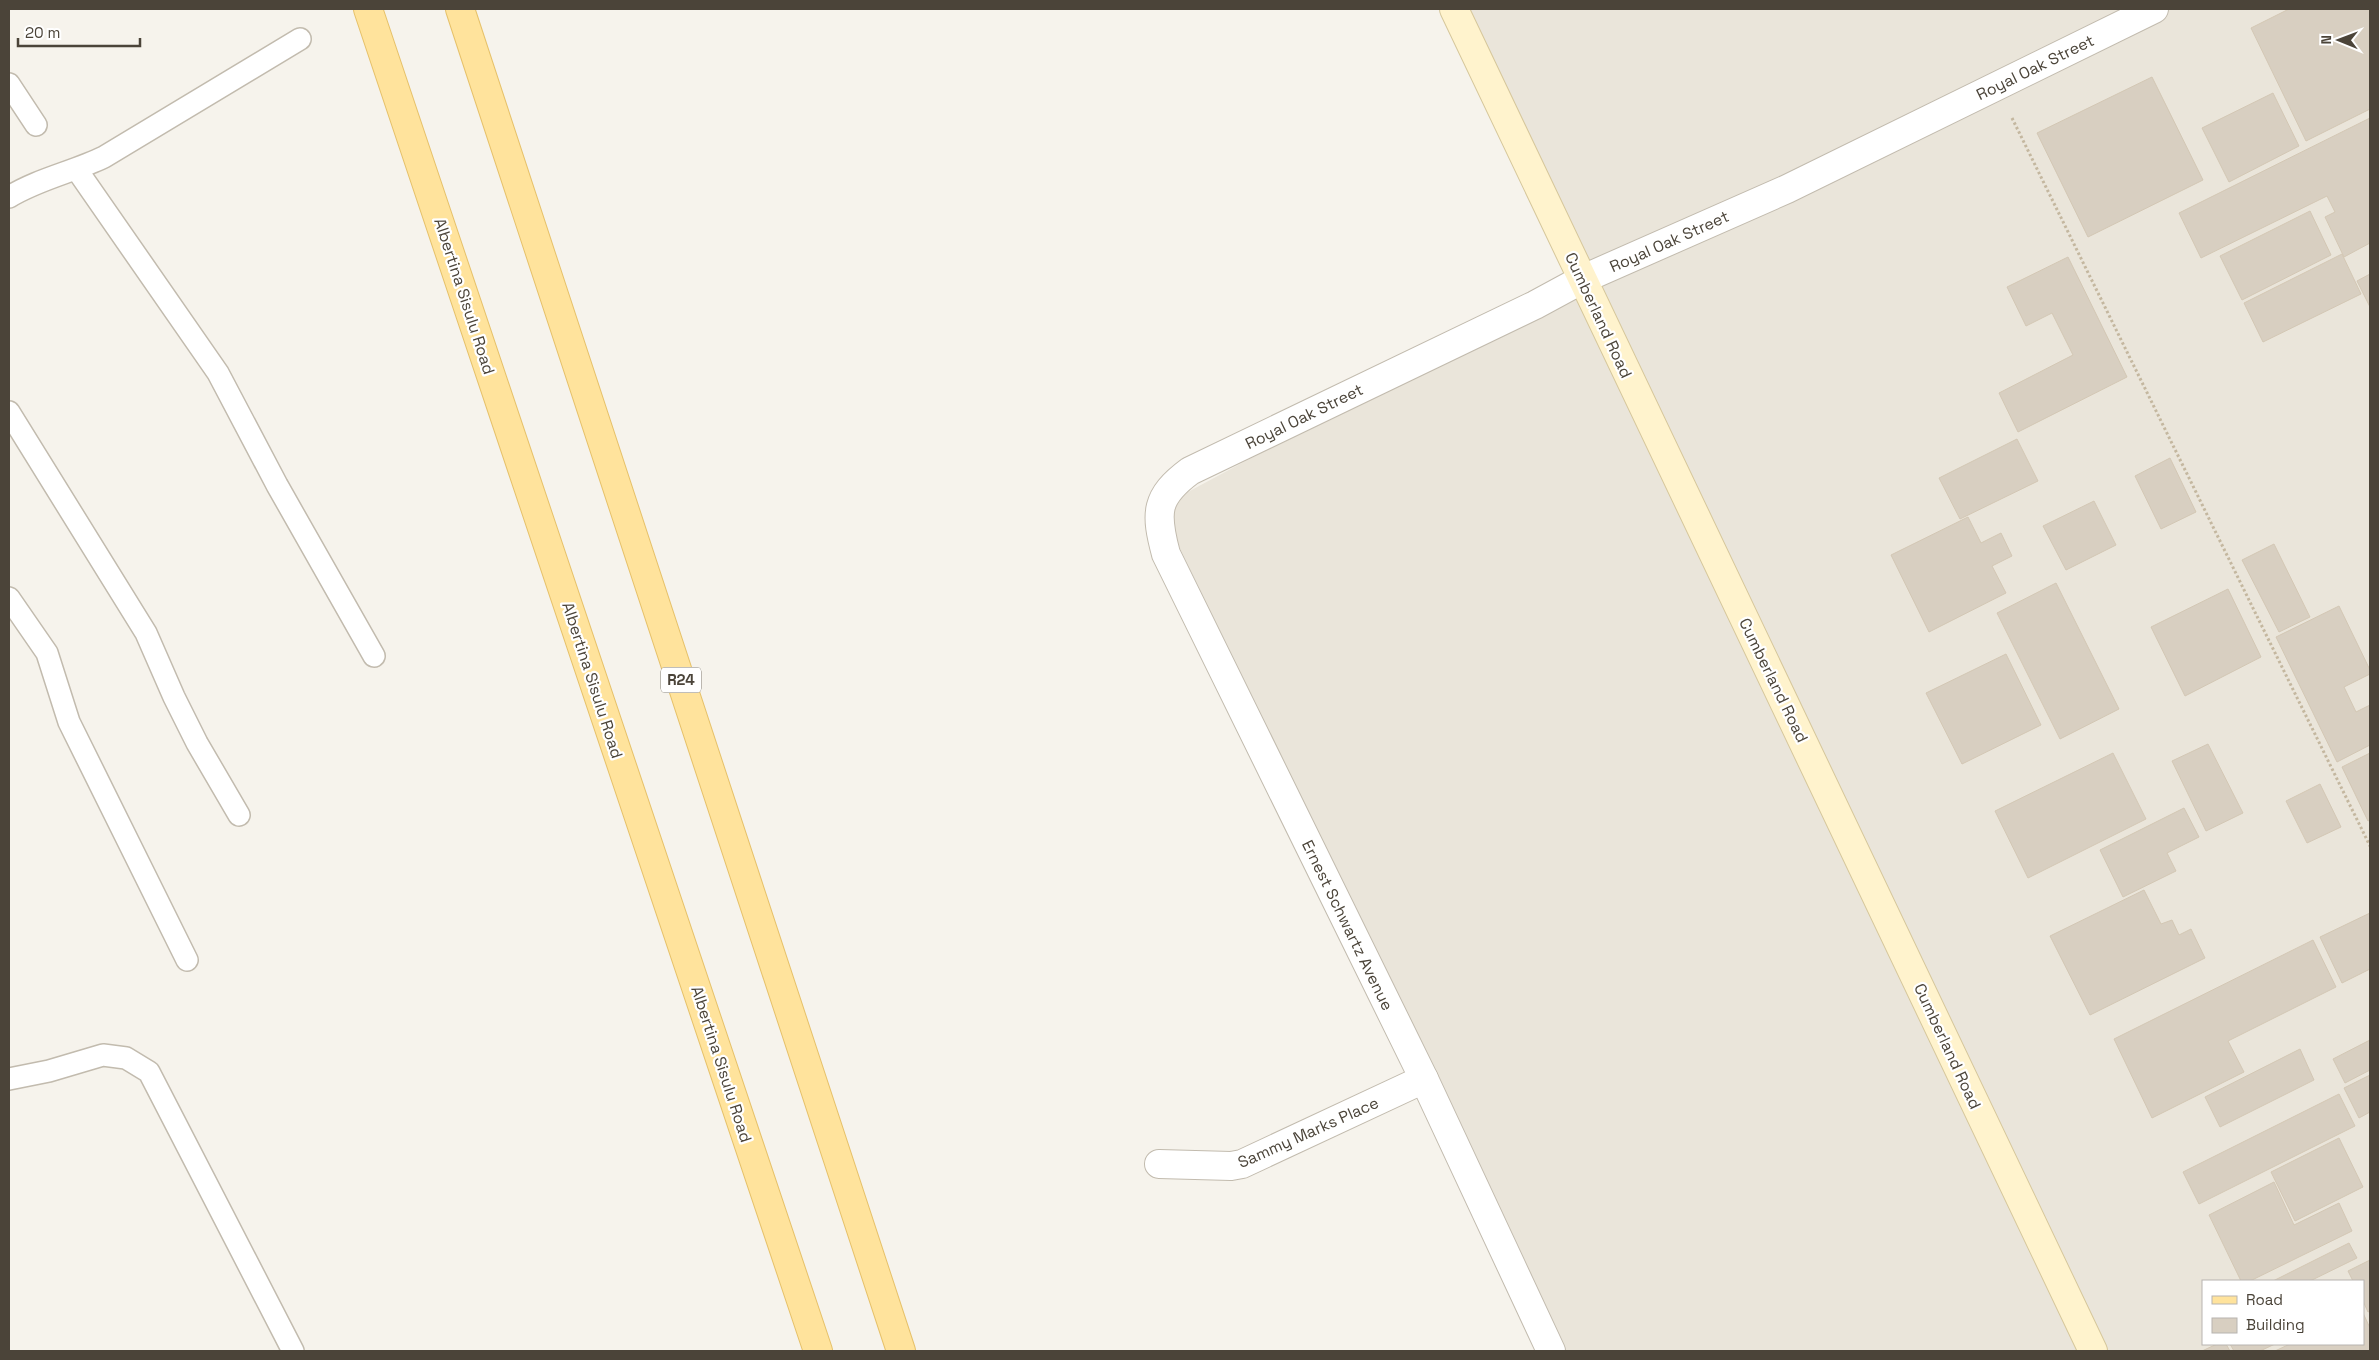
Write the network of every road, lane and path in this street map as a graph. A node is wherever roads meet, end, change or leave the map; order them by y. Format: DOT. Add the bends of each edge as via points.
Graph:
graph roads {
  1 [pos="363,9"];
  2 [pos="368,9"];
  3 [pos="460,9"];
  4 [pos="1454,9"];
  5 [pos="2154,9"];
  6 [pos="378,38"];
  7 [pos="300,39"];
  8 [pos="9,84"];
  9 [pos="1996,86"];
  10 [pos="36,125"];
  11 [pos="77,170"];
  12 [pos="9,197"];
  13 [pos="1582,280"];
  14 [pos="9,412"];
  15 [pos="1164,496"];
  16 [pos="9,598"];
  17 [pos="374,656"];
  18 [pos="239,815"];
  19 [pos="2370,846"];
  20 [pos="188,960"];
  21 [pos="9,1079"];
  22 [pos="1424,1080"];
  23 [pos="1159,1164"];
  24 [pos="293,1351"];
  25 [pos="818,1351"];
  26 [pos="901,1351"];
  27 [pos="1551,1351"];
  28 [pos="2093,1351"];
  1 -- 6 [label="main road"];
  2 -- 6 [label="main road, Albertina Sisulu Road"];
  3 -- 26 [label="main road, R24"];
  4 -- 13 [label="street, Cumberland Road"];
  5 -- 9 [label="street, Royal Oak Street"];
  6 -- 25 [label="main road, Albertina Sisulu Road"];
  7 -- 11 [label="lane"];
  8 -- 10 [label="lane"];
  9 -- 13 [label="street, Royal Oak Street" via="1787,189"];
  9 -- 19 [label="path"];
  11 -- 12 [label="lane" via="27,186"];
  11 -- 17 [label="lane" via="218,373"];
  13 -- 15 [label="street, Royal Oak Street" via="1190,471"];
  13 -- 28 [label="street, Cumberland Road"];
  14 -- 18 [label="lane" via="146,633 193,736"];
  15 -- 22 [label="street, Ernest Schwartz Avenue" via="1159,521 1166,554"];
  16 -- 20 [label="lane" via="47,652 69,722"];
  21 -- 24 [label="lane" via="103,1055 126,1058 149,1072"];
  22 -- 23 [label="street, Sammy Marks Place" via="1242,1164"];
  22 -- 27 [label="street, Ernest Schwartz Avenue"];
}
